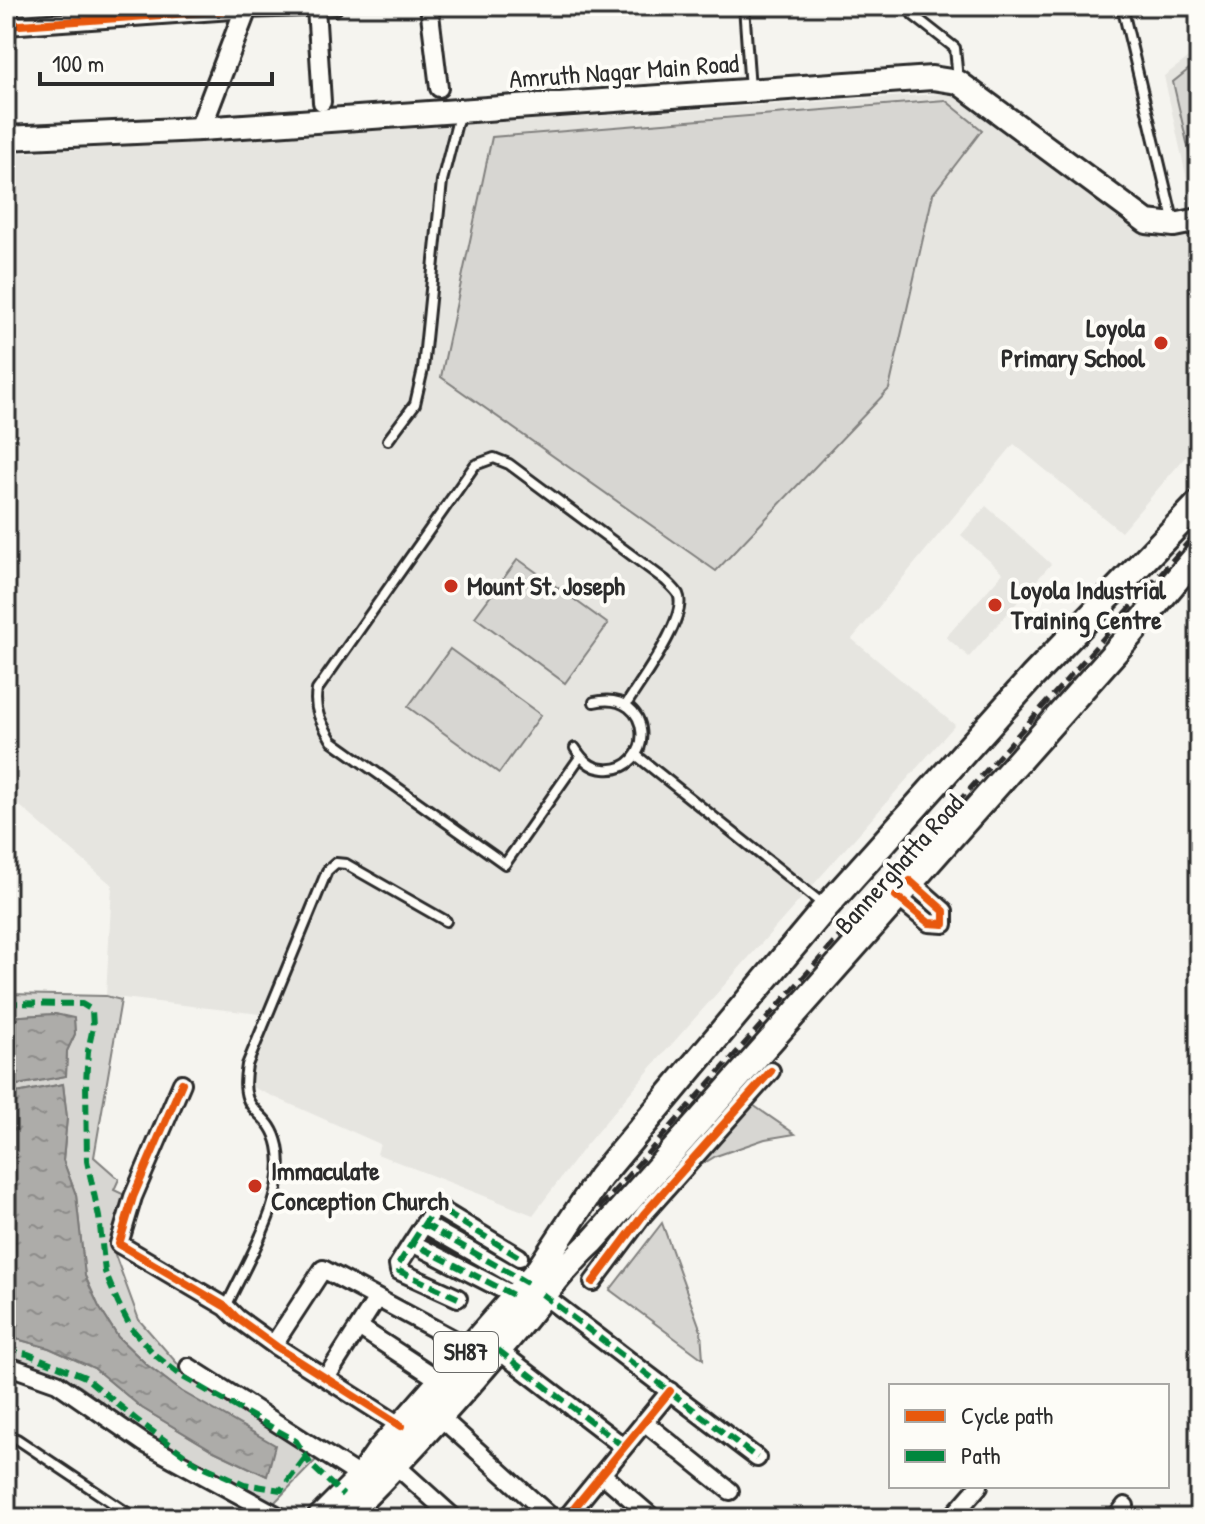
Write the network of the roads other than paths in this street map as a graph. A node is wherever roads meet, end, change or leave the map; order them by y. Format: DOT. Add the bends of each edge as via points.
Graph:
graph roads {
  1 [pos="334,6"];
  2 [pos="429,6"];
  3 [pos="744,6"];
  4 [pos="910,6"];
  5 [pos="1122,6"];
  6 [pos="246,7"];
  7 [pos="316,7"];
  8 [pos="85,13"];
  9 [pos="6,26"];
  10 [pos="958,82"];
  11 [pos="439,88"];
  12 [pos="750,90"];
  13 [pos="322,102"];
  14 [pos="461,110"];
  15 [pos="200,129"];
  16 [pos="6,138"];
  17 [pos="1199,220"];
  18 [pos="1174,225"];
  19 [pos="388,440"];
  20 [pos="1197,509"];
  21 [pos="1199,553"];
  22 [pos="594,702"];
  23 [pos="626,705"];
  24 [pos="575,748"];
  25 [pos="636,755"];
  26 [pos="580,757"];
  27 [pos="826,907"];
  28 [pos="446,921"];
  29 [pos="771,1071"];
  30 [pos="182,1083"];
  31 [pos="628,1143"];
  32 [pos="658,1167"];
  33 [pos="424,1224"];
  34 [pos="412,1243"];
  35 [pos="519,1257"];
  36 [pos="593,1282"];
  37 [pos="528,1291"];
  38 [pos="377,1298"];
  39 [pos="458,1298"];
  40 [pos="226,1307"];
  41 [pos="359,1327"];
  42 [pos="274,1344"];
  43 [pos="470,1348"];
  44 [pos="498,1350"];
  45 [pos="6,1365"];
  46 [pos="189,1367"];
  47 [pos="326,1378"];
  48 [pos="441,1381"];
  49 [pos="670,1391"];
  50 [pos="440,1417"];
  51 [pos="644,1422"];
  52 [pos="401,1426"];
  53 [pos="6,1436"];
  54 [pos="624,1447"];
  55 [pos="389,1458"];
  56 [pos="757,1458"];
  57 [pos="602,1474"];
  58 [pos="361,1477"];
  59 [pos="977,1488"];
  60 [pos="730,1491"];
  61 [pos="135,1518"];
  62 [pos="282,1518"];
  63 [pos="320,1518"];
  64 [pos="343,1518"];
  65 [pos="454,1518"];
  66 [pos="552,1518"];
  67 [pos="566,1518"];
  68 [pos="653,1518"];
  69 [pos="951,1518"];
  1 -- 7 [label="street"];
  2 -- 11 [label="street"];
  3 -- 12 [label="lane"];
  4 -- 10 [label="lane" via="913,15 955,48"];
  5 -- 18 [label="lane"];
  6 -- 7 [label="street"];
  6 -- 8 [label="street"];
  6 -- 15 [label="street"];
  7 -- 13 [label="street"];
  8 -- 9 [label="street"];
  10 -- 12 [label="main road, Amruth Nagar Main Road" via="932,78"];
  10 -- 18 [label="main road" via="1147,222"];
  12 -- 14 [label="main road, Amruth Nagar Main Road"];
  14 -- 15 [label="main road, Amruth Nagar Main Road"];
  14 -- 19 [label="lane" via="442,181 423,369 415,404"];
  15 -- 16 [label="main road, Amruth Nagar Main Road"];
  17 -- 18 [label="main road"];
  20 -- 27 [label="main road, Bannerghatta Road / SH87" via="1032,677"];
  21 -- 32 [label="main road, Bannerghatta Road"];
  22 -- 23 [label="lane" via="616,700"];
  23 -- 25 [label="lane" via="643,734"];
  23 -- 26 [label="lane" via="674,628 678,595 509,464 494,458 475,465 317,690 321,722 332,741 505,864"];
  24 -- 26 [label="lane"];
  25 -- 26 [label="lane" via="608,770"];
  25 -- 27 [label="lane"];
  27 -- 31 [label="main road, Bannerghatta Road / SH87"];
  28 -- 40 [label="lane" via="346,864 336,863 327,871 247,1065 247,1102 267,1122 280,1163 272,1208"];
  29 -- 36 [label="street" via="644,1214"];
  30 -- 40 [label="street" via="133,1197 119,1244"];
  31 -- 32 [label="main road"];
  31 -- 37 [label="main road, Bannerghatta Road / SH87" via="600,1177"];
  32 -- 37 [label="main road, Bannerghatta Road" via="629,1201"];
  33 -- 34 [label="street"];
  33 -- 35 [label="street" via="435,1208 442,1209"];
  33 -- 37 [label="street"];
  34 -- 37 [label="street"];
  34 -- 39 [label="street" via="399,1271"];
  37 -- 43 [label="main road, Bannerghatta Road / SH87"];
  37 -- 44 [label="main road"];
  37 -- 49 [label="street"];
  38 -- 41 [label="street"];
  38 -- 42 [label="street" via="323,1269"];
  38 -- 43 [label="street"];
  40 -- 42 [label="street"];
  41 -- 47 [label="street"];
  41 -- 48 [label="street"];
  42 -- 47 [label="street"];
  43 -- 48 [label="main road, Bannerghatta Road / SH87"];
  44 -- 50 [label="main road"];
  44 -- 54 [label="street"];
  45 -- 62 [label="street" via="57,1383 144,1443"];
  46 -- 58 [label="street"];
  47 -- 52 [label="street"];
  48 -- 52 [label="main road, Bannerghatta Road / SH87"];
  49 -- 51 [label="street"];
  49 -- 56 [label="street"];
  50 -- 55 [label="main road"];
  50 -- 66 [label="street"];
  51 -- 54 [label="street"];
  51 -- 60 [label="street"];
  52 -- 55 [label="main road, Bannerghatta Road / SH87"];
  53 -- 61 [label="lane"];
  54 -- 57 [label="street"];
  55 -- 58 [label="main road, Bannerghatta Road / SH87"];
  55 -- 64 [label="main road"];
  55 -- 65 [label="street"];
  57 -- 67 [label="street"];
  57 -- 68 [label="street"];
  58 -- 63 [label="main road, Bannerghatta Road / SH87"];
  59 -- 69 [label="street"];
}
